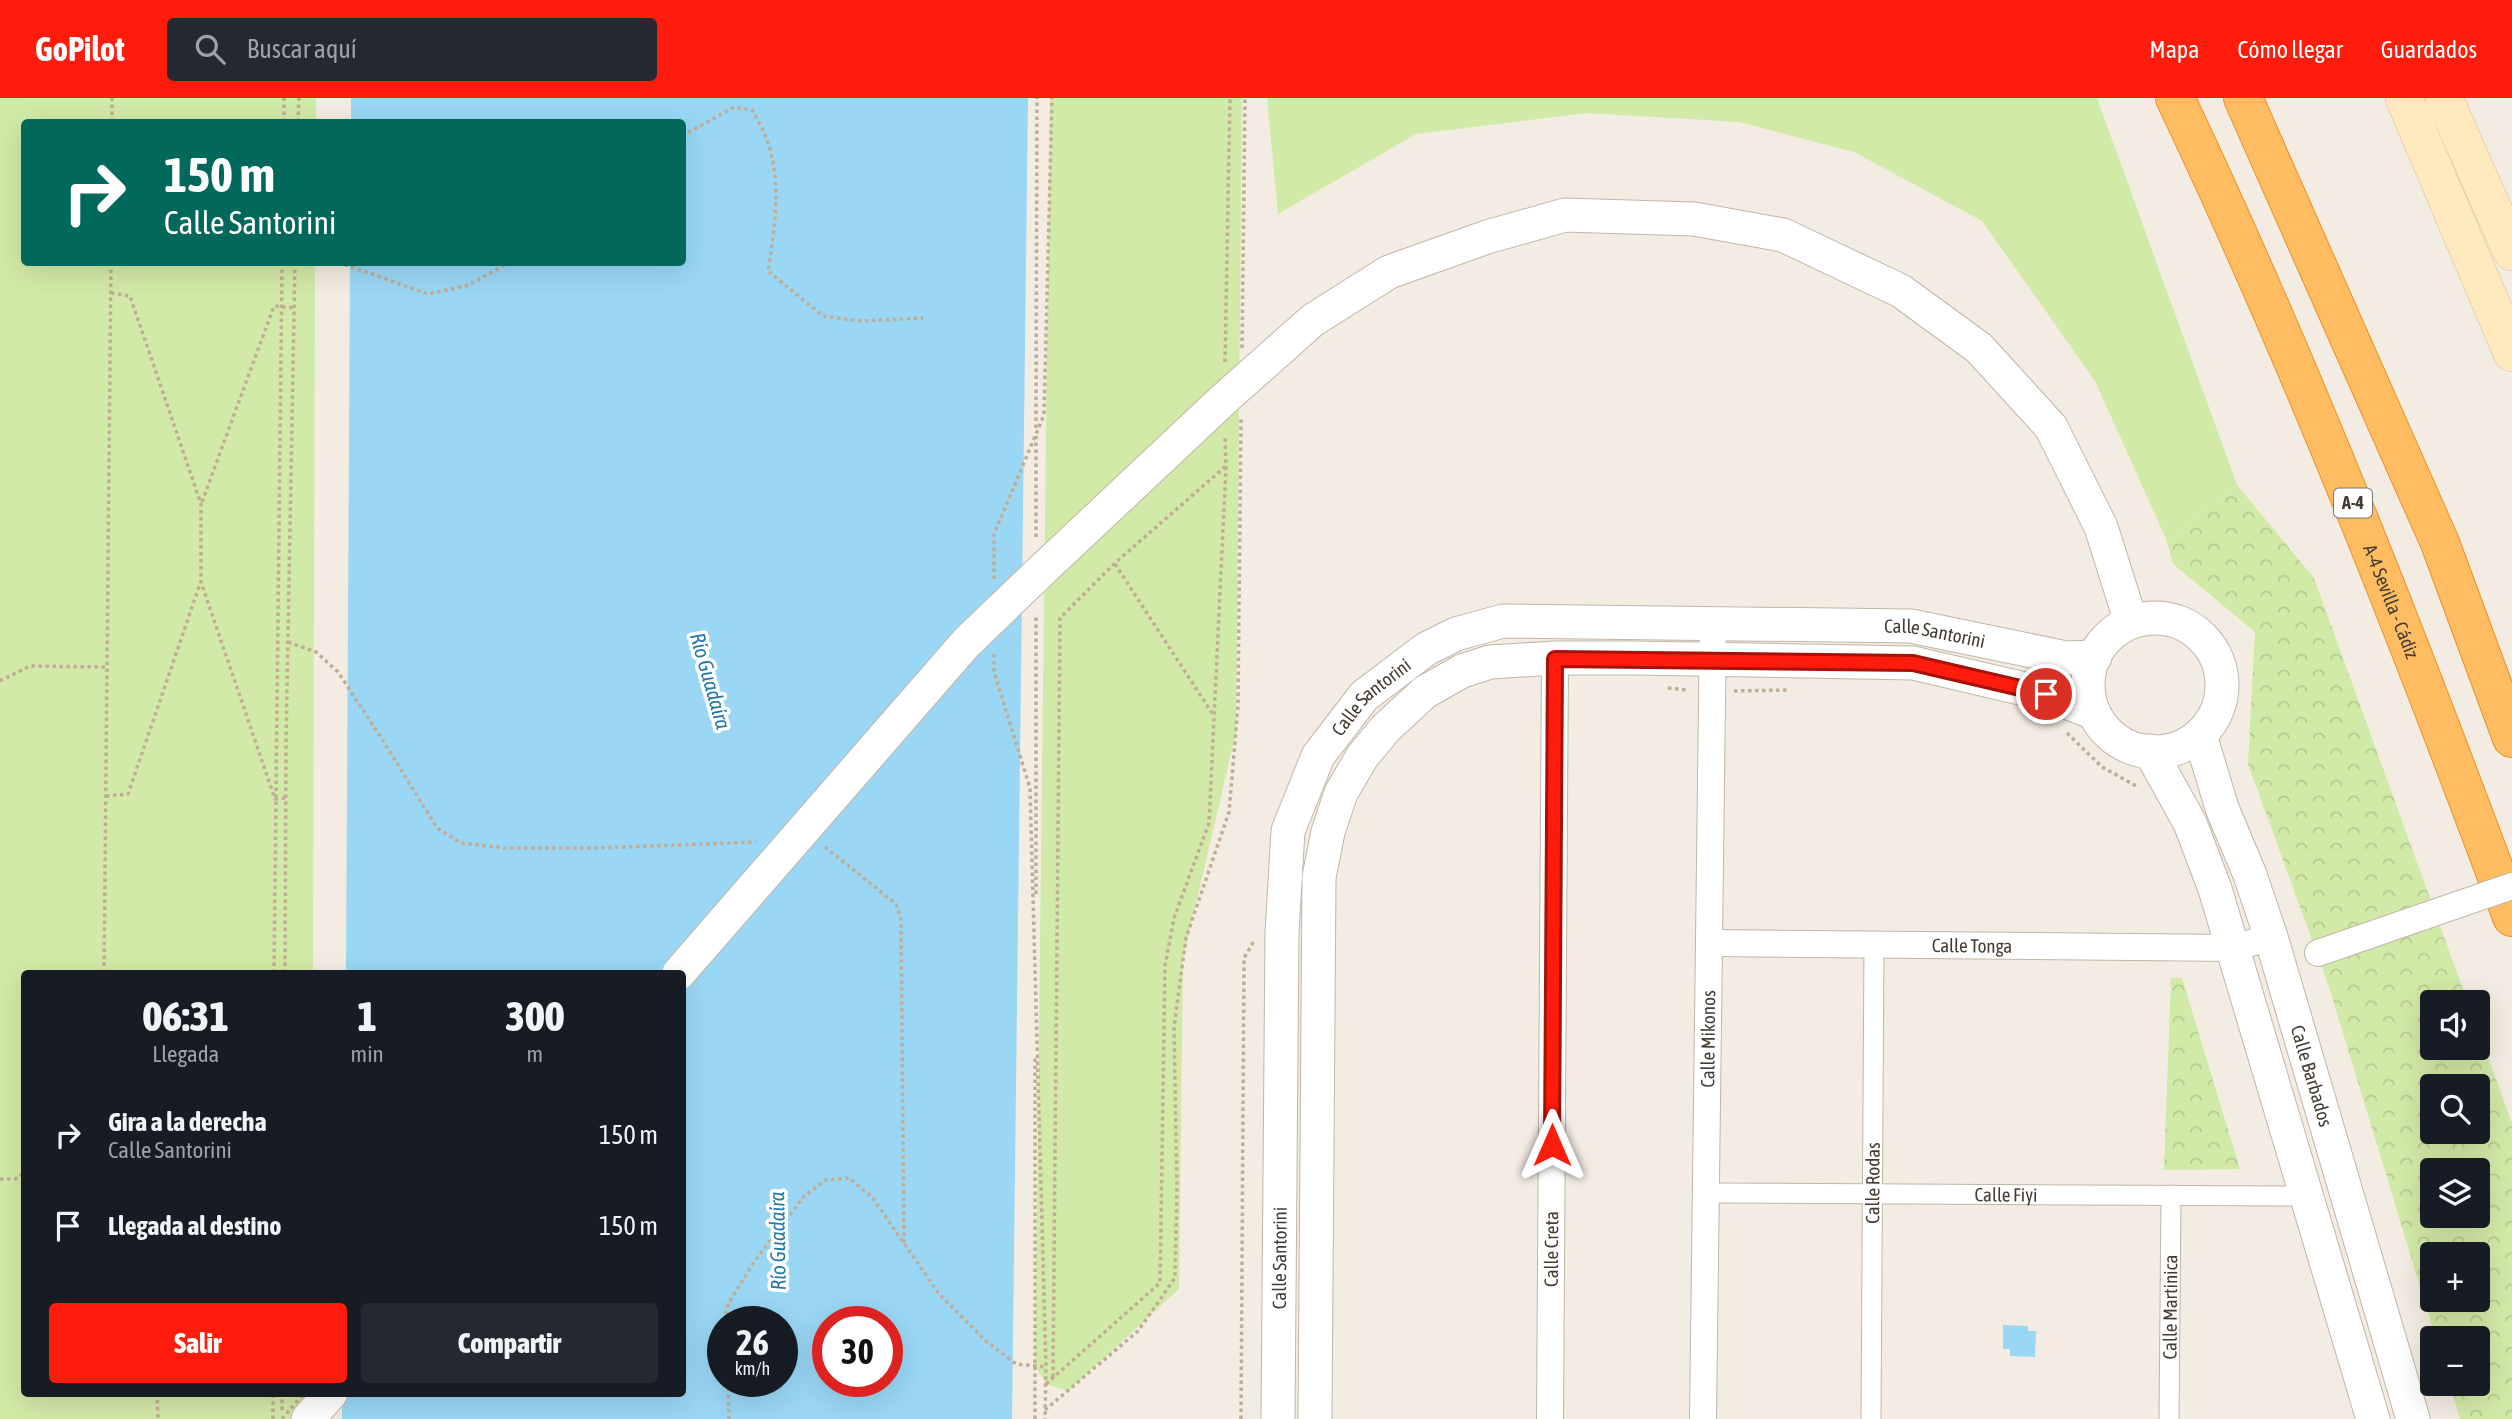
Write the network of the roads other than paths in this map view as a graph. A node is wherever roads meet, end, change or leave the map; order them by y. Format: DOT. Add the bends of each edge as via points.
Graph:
graph roads {
  1 [pos="2175,98"];
  2 [pos="2243,98"];
  3 [pos="2404,98"];
  4 [pos="2444,98"];
  5 [pos="2512,252"];
  6 [pos="2512,352"];
  7 [pos="2132,622"];
  8 [pos="1713,623"];
  9 [pos="2095,657"];
  10 [pos="1555,659"];
  11 [pos="1712,676"];
  12 [pos="2094,713"];
  13 [pos="2200,734"];
  14 [pos="2512,738"];
  15 [pos="2150,751"];
  16 [pos="2512,886"];
  17 [pos="2512,917"];
  18 [pos="2271,937"];
  19 [pos="1710,943"];
  20 [pos="1874,945"];
  21 [pos="2234,948"];
  22 [pos="2318,953"];
  23 [pos="682,970"];
  24 [pos="1705,1193"];
  25 [pos="1872,1194"];
  26 [pos="2171,1195"];
  27 [pos="2307,1196"];
  28 [pos="327,1397"];
  29 [pos="308,1419"];
  30 [pos="1278,1419"];
  31 [pos="1315,1419"];
  32 [pos="1550,1419"];
  33 [pos="1703,1419"];
  34 [pos="1871,1419"];
  35 [pos="2169,1419"];
  36 [pos="2373,1419"];
  37 [pos="2413,1419"];
  1 -- 17 [label="highway, A-4 Sevilla - Cádiz / A-4" via="2333,453"];
  2 -- 14 [label="highway" via="2440,543"];
  3 -- 6 [label="main road"];
  4 -- 5 [label="main road"];
  7 -- 9 [label="street" via="2111,633"];
  7 -- 13 [label="street" via="2154,617 2177,621 2197,632 2213,650 2221,671 2221,694 2214,716"];
  7 -- 23 [label="street, bridge" via="2101,527 2050,427 1979,348 1901,291 1783,235 1694,219 1565,215 1389,272 1313,320 1038,557"];
  8 -- 9 [label="street, Calle Santorini" via="1911,626 2066,658"];
  8 -- 11 [label="street, Calle Mikonos"];
  8 -- 30 [label="street, Calle Santorini" via="1503,621 1456,634 1426,649 1364,696 1318,756 1288,831 1282,920"];
  9 -- 12 [label="street" via="2088,693"];
  10 -- 11 [label="street, Calle Santorini"];
  10 -- 31 [label="street, Calle Santorini" via="1490,662 1424,692 1362,757 1341,793 1328,832 1320,877"];
  10 -- 32 [label="street, Calle Creta"];
  11 -- 12 [label="street, Calle Santorini" via="1913,663 2046,694"];
  11 -- 19 [label="street, Calle Mikonos"];
  12 -- 15 [label="street" via="2121,743"];
  13 -- 15 [label="street" via="2180,747"];
  13 -- 18 [label="street, Calle Barbados" via="2222,808"];
  15 -- 21 [label="street, Calle Barbados" via="2190,822"];
  16 -- 22 [label="street, bridge"];
  18 -- 21 [label="street, Calle Tonga"];
  18 -- 37 [label="street, Calle Barbados"];
  19 -- 20 [label="street, Calle Tonga"];
  19 -- 24 [label="street, Calle Mikonos"];
  20 -- 21 [label="street, Calle Tonga"];
  20 -- 25 [label="street, Calle Rodas"];
  21 -- 27 [label="street, Calle Barbados"];
  24 -- 25 [label="street, Calle Fiyi"];
  24 -- 33 [label="street, Calle Mikonos"];
  25 -- 26 [label="street, Calle Fiyi"];
  25 -- 34 [label="street, Calle Rodas"];
  26 -- 27 [label="street, Calle Fiyi"];
  26 -- 35 [label="street, Calle Martinica"];
  27 -- 36 [label="street, Calle Barbados"];
  28 -- 29 [label="street"];
}
